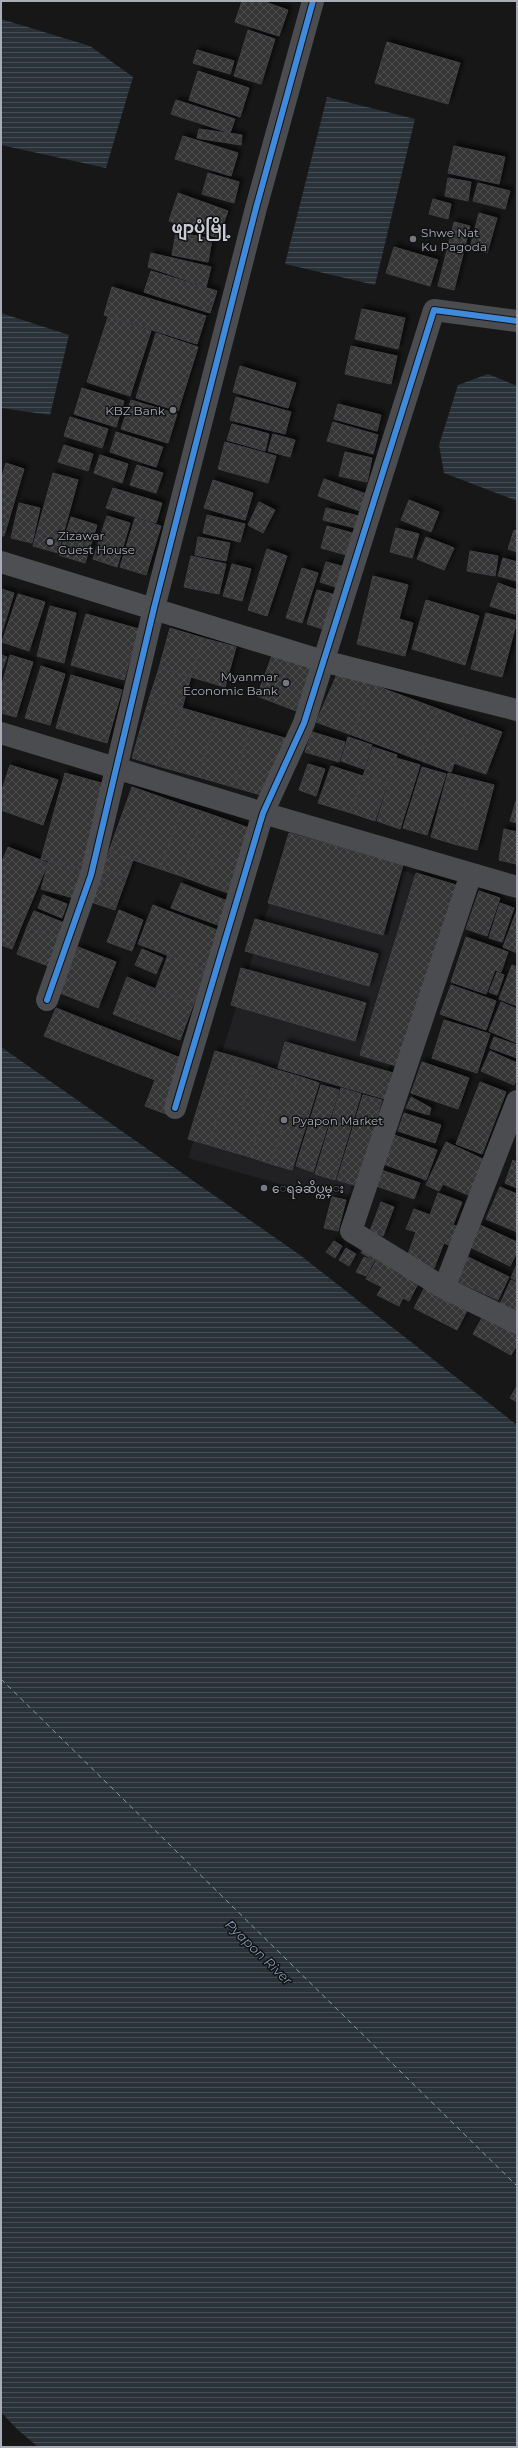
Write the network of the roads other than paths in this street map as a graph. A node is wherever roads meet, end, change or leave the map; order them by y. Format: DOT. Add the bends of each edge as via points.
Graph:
graph roads {
  1 [pos="313,1"];
  2 [pos="517,321"];
  3 [pos="1,562"];
  4 [pos="154,608"];
  5 [pos="323,661"];
  6 [pos="517,710"];
  7 [pos="1,733"];
  8 [pos="118,768"];
  9 [pos="263,813"];
  10 [pos="471,874"];
  11 [pos="517,887"];
  12 [pos="47,1000"];
  13 [pos="517,1101"];
  14 [pos="175,1108"];
  15 [pos="444,1288"];
  16 [pos="517,1323"];
  1 -- 4 [label="street" via="256,208"];
  2 -- 5 [label="street" via="434,310"];
  3 -- 4 [label="main road"];
  4 -- 5 [label="main road"];
  4 -- 8 [label="street"];
  5 -- 6 [label="main road"];
  5 -- 9 [label="street" via="304,723"];
  7 -- 8 [label="street"];
  8 -- 9 [label="street"];
  8 -- 12 [label="street" via="91,875"];
  9 -- 10 [label="street"];
  9 -- 14 [label="street"];
  10 -- 11 [label="street"];
  10 -- 15 [label="street" via="351,1231"];
  13 -- 15 [label="street"];
  15 -- 16 [label="street"];
}
